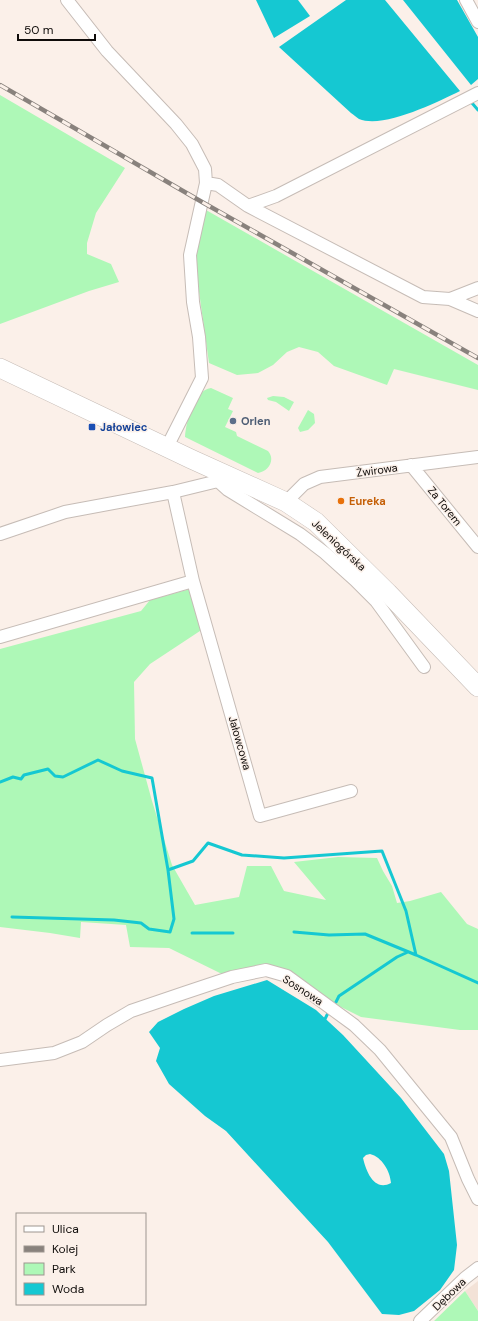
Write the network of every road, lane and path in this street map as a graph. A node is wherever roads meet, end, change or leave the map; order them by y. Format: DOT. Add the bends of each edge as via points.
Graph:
graph roads {
  1 [pos="67,0"];
  2 [pos="466,0"];
  3 [pos="478,22"];
  4 [pos="478,93"];
  5 [pos="206,183"];
  6 [pos="248,206"];
  7 [pos="478,288"];
  8 [pos="450,300"];
  9 [pos="478,311"];
  10 [pos="0,368"];
  11 [pos="167,448"];
  12 [pos="478,457"];
  13 [pos="411,465"];
  14 [pos="223,478"];
  15 [pos="173,492"];
  16 [pos="286,502"];
  17 [pos="0,534"];
  18 [pos="478,547"];
  19 [pos="193,581"];
  20 [pos="0,637"];
  21 [pos="424,667"];
  22 [pos="478,687"];
  23 [pos="351,791"];
  24 [pos="0,1060"];
  25 [pos="478,1199"];
  26 [pos="478,1268"];
  27 [pos="420,1321"];
  1 -- 5 [label="street" via="107,50 192,144 205,169"];
  2 -- 3 [label="street"];
  4 -- 6 [label="street" via="276,196"];
  5 -- 6 [label="street" via="218,185"];
  5 -- 11 [label="street" via="190,255 202,378"];
  6 -- 8 [label="street" via="423,297"];
  7 -- 8 [label="street"];
  8 -- 9 [label="street"];
  10 -- 11 [label="main road, Jeleniogórska"];
  11 -- 14 [label="main road, Jeleniogórska"];
  12 -- 13 [label="street, Żwirowa"];
  13 -- 16 [label="street, Żwirowa" via="320,477 304,484"];
  13 -- 18 [label="street, Za Torem"];
  14 -- 15 [label="street"];
  14 -- 16 [label="main road, Jeleniogórska"];
  14 -- 21 [label="street" via="228,490 300,534 355,580 376,601"];
  15 -- 17 [label="street" via="65,512"];
  15 -- 19 [label="street, Jałowcowa"];
  16 -- 22 [label="main road, Jeleniogórska" via="316,522"];
  19 -- 20 [label="street"];
  19 -- 23 [label="street, Jałowcowa" via="260,816"];
  24 -- 25 [label="street, Sosnowa" via="54,1053 82,1042 131,1011 226,980 266,970 287,976 354,1024 380,1050 451,1137"];
  26 -- 27 [label="street, Dębowa"];
}
